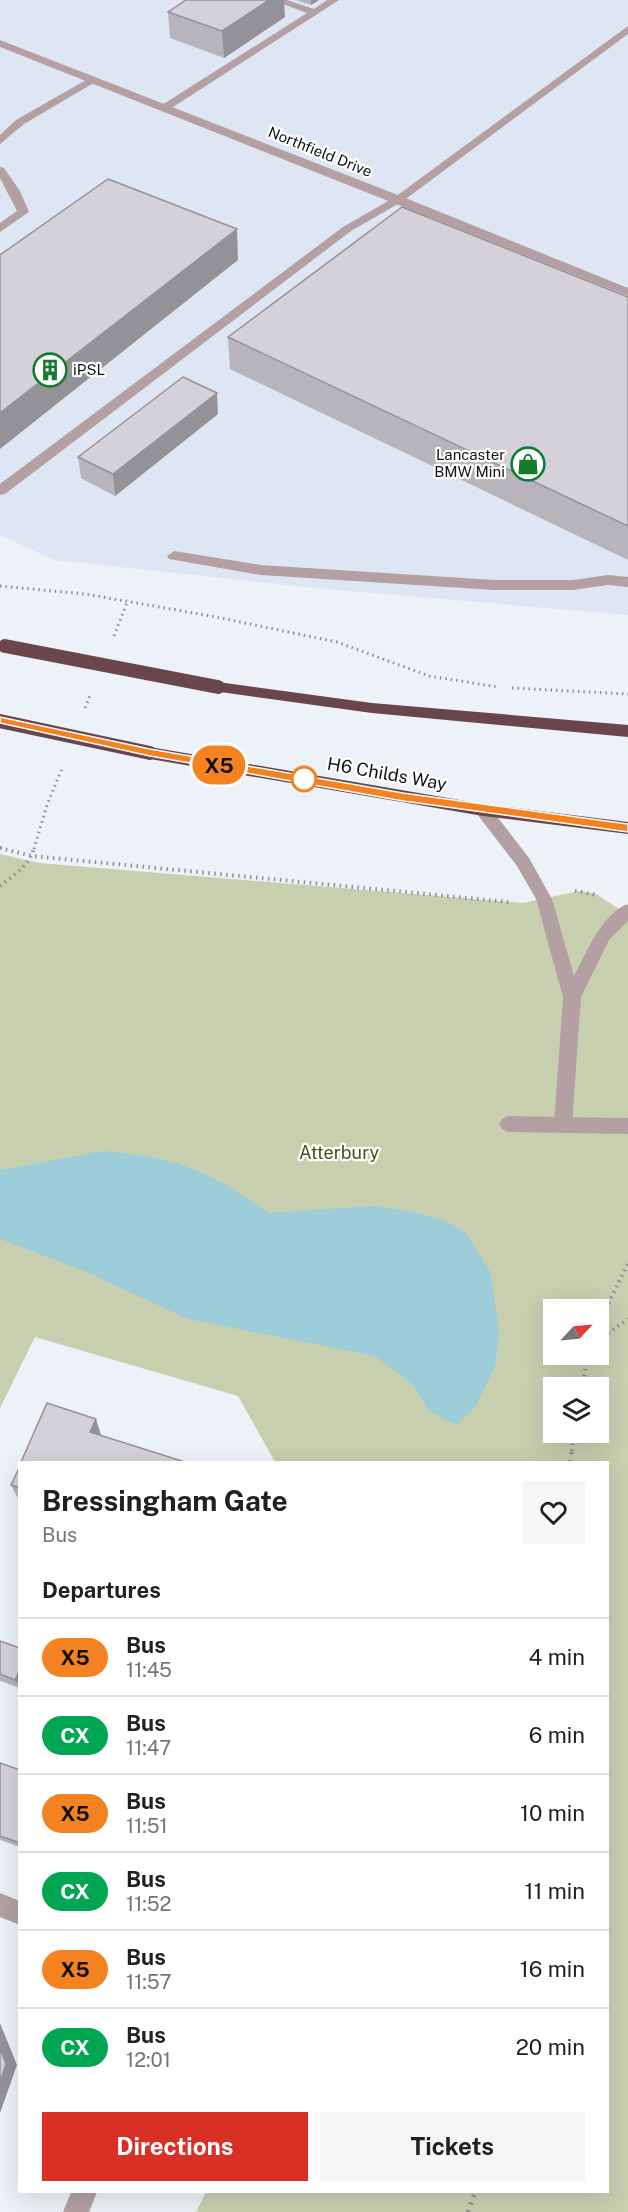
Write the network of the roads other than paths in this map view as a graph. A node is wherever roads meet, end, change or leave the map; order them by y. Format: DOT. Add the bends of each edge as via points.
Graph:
graph roads {
  1 [pos="277,0"];
  2 [pos="334,0"];
  3 [pos="314,12"];
  4 [pos="628,29"];
  5 [pos="0,43"];
  6 [pos="93,79"];
  7 [pos="166,107"];
  8 [pos="0,141"];
  9 [pos="0,170"];
  10 [pos="399,199"];
  11 [pos="0,228"];
  12 [pos="628,292"];
  13 [pos="0,491"];
  14 [pos="174,556"];
  15 [pos="628,582"];
  16 [pos="3,646"];
  17 [pos="0,721"];
  18 [pos="628,731"];
  19 [pos="483,810"];
  20 [pos="628,828"];
  21 [pos="626,912"];
  22 [pos="572,998"];
  23 [pos="508,1124"];
  24 [pos="563,1124"];
  25 [pos="628,1126"];
  26 [pos="0,1905"];
  27 [pos="18,1912"];
  28 [pos="84,2193"];
  29 [pos="76,2212"];
  1 -- 3 [label="street"];
  2 -- 3 [label="street"];
  3 -- 7 [label="street"];
  4 -- 10 [label="street"];
  5 -- 6 [label="street, Northfield Drive"];
  6 -- 7 [label="street, Northfield Drive"];
  6 -- 8 [label="street" via="20,122"];
  7 -- 10 [label="street, Northfield Drive"];
  9 -- 11 [label="street" via="23,212"];
  10 -- 12 [label="street, Northfield Drive"];
  10 -- 13 [label="street" via="347,229"];
  14 -- 15 [label="street" via="261,570 494,585"];
  16 -- 18 [label="highway, bridge" via="218,687 372,708"];
  17 -- 19 [label="highway, H6 Childs Way, bridge" via="150,753"];
  19 -- 20 [label="highway, H6 Childs Way"];
  19 -- 22 [label="street" via="523,862 544,899"];
  21 -- 22 [label="street" via="603,936"];
  22 -- 24 [label="street"];
  23 -- 24 [label="street"];
  24 -- 25 [label="street"];
  26 -- 27 [label="street"];
  28 -- 29 [label="street"];
}
